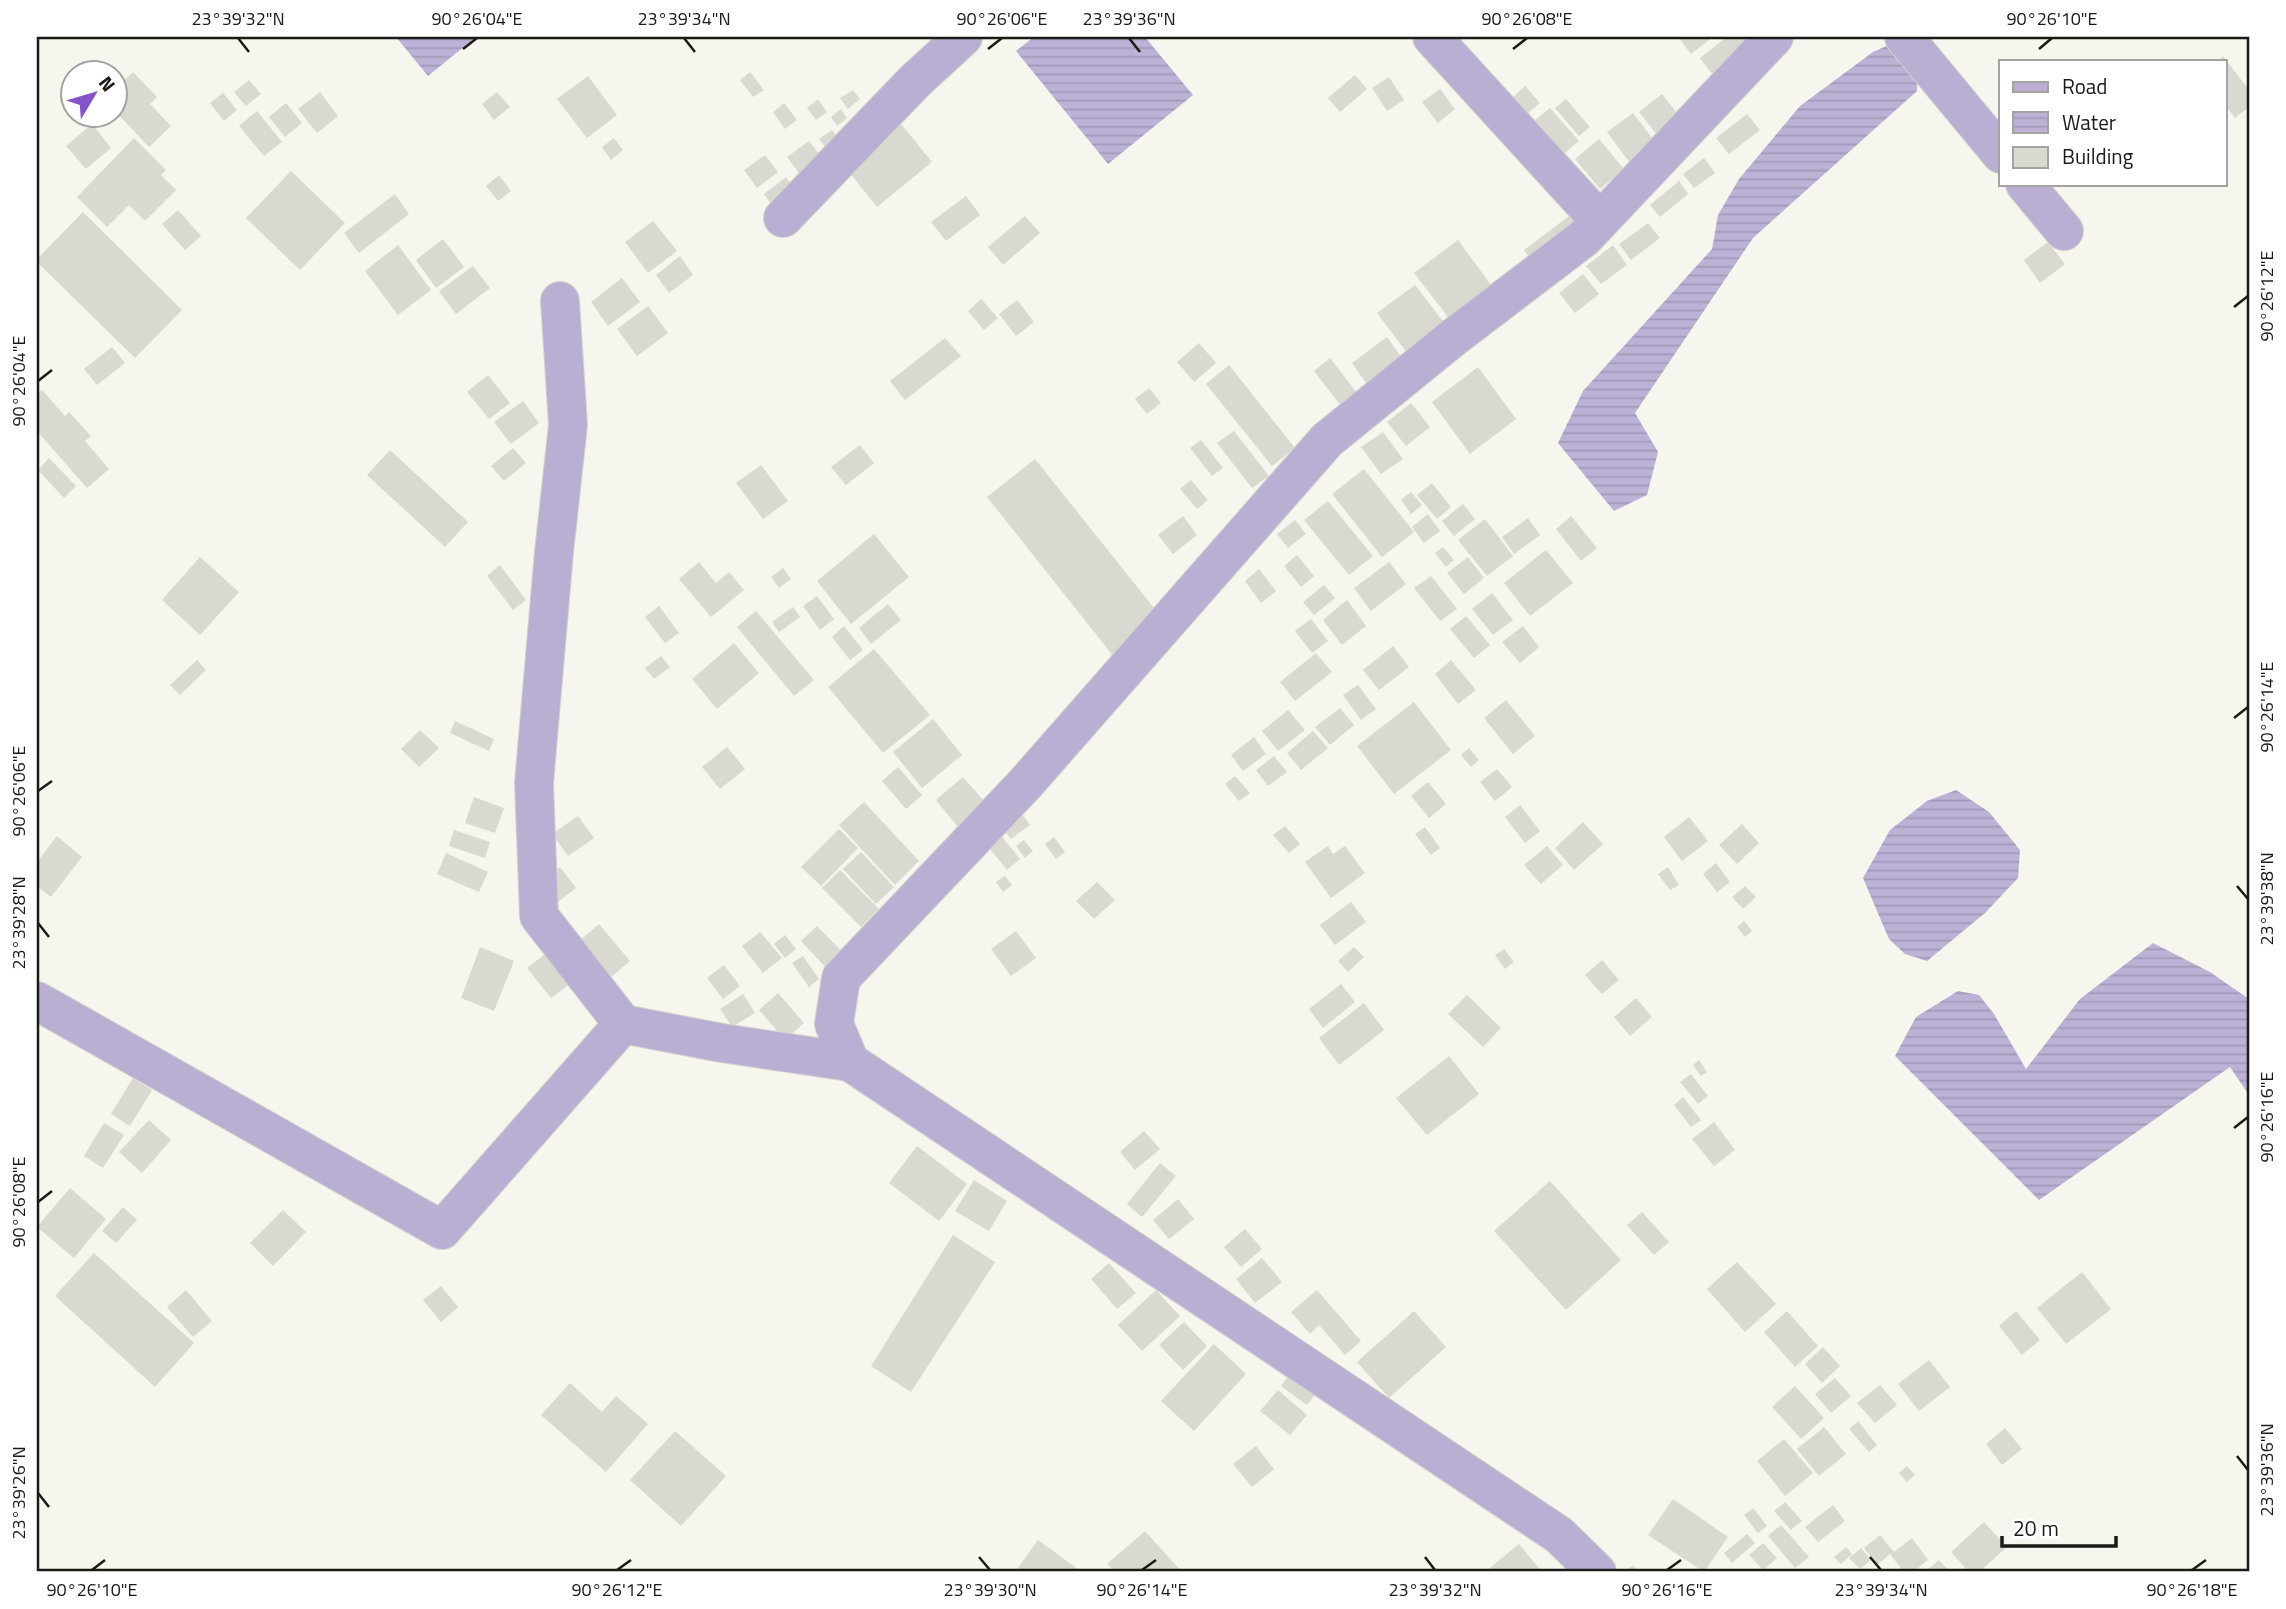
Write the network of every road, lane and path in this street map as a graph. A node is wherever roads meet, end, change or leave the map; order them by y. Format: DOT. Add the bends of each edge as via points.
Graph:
graph roads {
  1 [pos="963,37"];
  2 [pos="1432,37"];
  3 [pos="1774,37"];
  4 [pos="1903,37"];
  5 [pos="1999,153"];
  6 [pos="2027,186"];
  7 [pos="783,218"];
  8 [pos="1600,221"];
  9 [pos="2064,232"];
  10 [pos="560,301"];
  11 [pos="37,1001"];
  12 [pos="623,1024"];
  13 [pos="849,1062"];
  14 [pos="1597,1572"];
  1 -- 7 [label="street"];
  2 -- 8 [label="street"];
  3 -- 8 [label="street"];
  4 -- 5 [label="street"];
  6 -- 9 [label="street"];
  8 -- 13 [label="street" via="1327,440 1026,784 841,978 835,1024"];
  10 -- 12 [label="street" via="568,425 534,783 539,916"];
  11 -- 12 [label="street" via="442,1230"];
  12 -- 13 [label="street"];
  13 -- 14 [label="street" via="1559,1535"];
}
